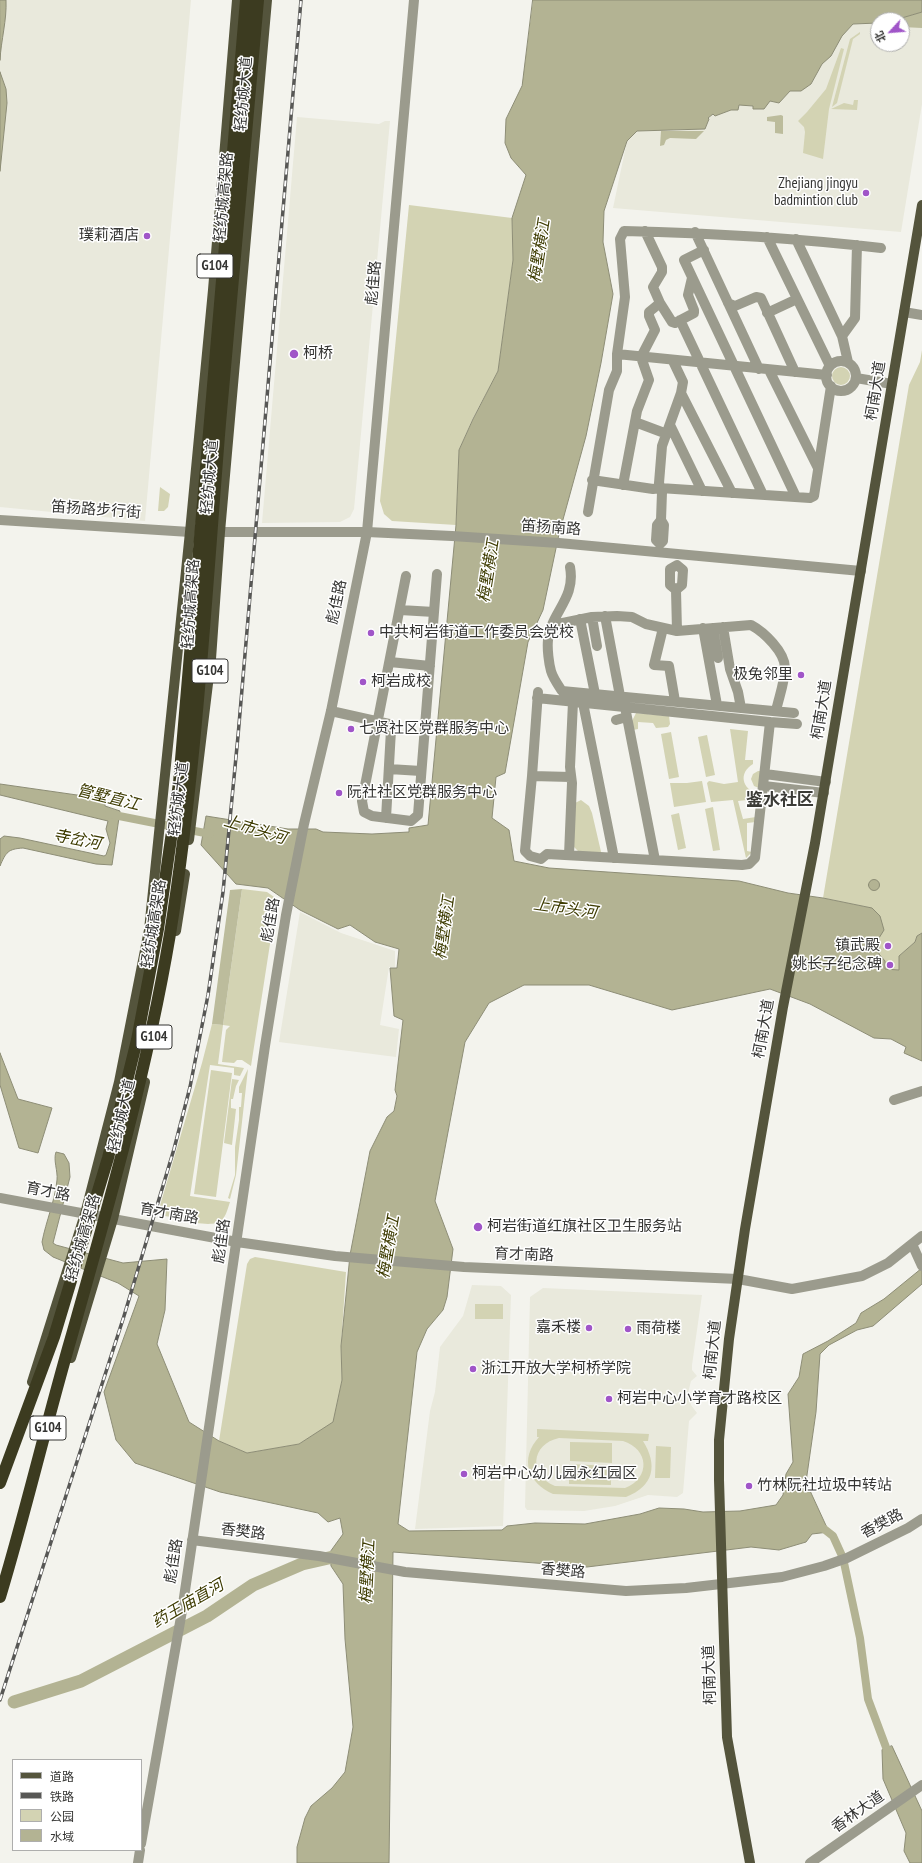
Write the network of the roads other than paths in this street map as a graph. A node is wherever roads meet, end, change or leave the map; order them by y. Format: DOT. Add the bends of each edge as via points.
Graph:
graph roads {
  1 [pos="237,0"];
  2 [pos="246,0"];
  3 [pos="258,0"];
  4 [pos="267,0"];
  5 [pos="414,0"];
  6 [pos="922,205"];
  7 [pos="645,232"];
  8 [pos="696,232"];
  9 [pos="767,237"];
  10 [pos="796,239"];
  11 [pos="857,245"];
  12 [pos="881,248"];
  13 [pos="704,250"];
  14 [pos="692,278"];
  15 [pos="797,299"];
  16 [pos="660,303"];
  17 [pos="728,303"];
  18 [pos="904,312"];
  19 [pos="767,313"];
  20 [pos="922,315"];
  21 [pos="680,320"];
  22 [pos="842,336"];
  23 [pos="617,354"];
  24 [pos="641,357"];
  25 [pos="673,361"];
  26 [pos="848,362"];
  27 [pos="700,363"];
  28 [pos="733,366"];
  29 [pos="764,369"];
  30 [pos="828,370"];
  31 [pos="795,372"];
  32 [pos="856,378"];
  33 [pos="892,384"];
  34 [pos="831,386"];
  35 [pos="681,393"];
  36 [pos="635,422"];
  37 [pos="668,429"];
  38 [pos="818,468"];
  39 [pos="592,480"];
  40 [pos="623,485"];
  41 [pos="660,488"];
  42 [pos="702,491"];
  43 [pos="732,493"];
  44 [pos="763,495"];
  45 [pos="796,497"];
  46 [pos="588,512"];
  47 [pos="0,520"];
  48 [pos="190,532"];
  49 [pos="220,532"];
  50 [pos="367,532"];
  51 [pos="659,548"];
  52 [pos="678,554"];
  53 [pos="570,567"];
  54 [pos="861,571"];
  55 [pos="437,574"];
  56 [pos="406,576"];
  57 [pos="400,610"];
  58 [pos="434,612"];
  59 [pos="605,616"];
  60 [pos="592,617"];
  61 [pos="580,619"];
  62 [pos="553,625"];
  63 [pos="723,627"];
  64 [pos="663,628"];
  65 [pos="708,628"];
  66 [pos="678,631"];
  67 [pos="597,646"];
  68 [pos="718,658"];
  69 [pos="390,662"];
  70 [pos="430,666"];
  71 [pos="595,694"];
  72 [pos="620,696"];
  73 [pos="675,701"];
  74 [pos="573,702"];
  75 [pos="583,703"];
  76 [pos="717,705"];
  77 [pos="741,708"];
  78 [pos="331,711"];
  79 [pos="776,711"];
  80 [pos="626,712"];
  81 [pos="794,713"];
  82 [pos="616,720"];
  83 [pos="770,722"];
  84 [pos="378,723"];
  85 [pos="798,724"];
  86 [pos="389,769"];
  87 [pos="421,771"];
  88 [pos="765,774"];
  89 [pos="532,776"];
  90 [pos="571,777"];
  91 [pos="826,782"];
  92 [pos="764,786"];
  93 [pos="824,793"];
  94 [pos="386,818"];
  95 [pos="569,855"];
  96 [pos="614,858"];
  97 [pos="655,860"];
  98 [pos="922,1091"];
  99 [pos="894,1100"];
  100 [pos="0,1198"];
  101 [pos="85,1214"];
  102 [pos="113,1219"];
  103 [pos="922,1236"];
  104 [pos="237,1242"];
  105 [pos="912,1244"];
  106 [pos="921,1265"];
  107 [pos="738,1279"];
  108 [pos="41,1452"];
  109 [pos="0,1483"];
  110 [pos="0,1486"];
  111 [pos="922,1519"];
  112 [pos="192,1540"];
  113 [pos="0,1579"];
  114 [pos="722,1584"];
  115 [pos="0,1597"];
  116 [pos="922,1786"];
  117 [pos="142,1838"];
  118 [pos="140,1851"];
  119 [pos="138,1863"];
  120 [pos="750,1863"];
  121 [pos="810,1863"];
  1 -- 48 [label="main road, 轻纺城大道 / G104"];
  2 -- 109 [label="highway, 轻纺城高架路" via="180,768 158,929 137,1040 108,1158 54,1337"];
  3 -- 108 [label="highway, 轻纺城高架路" via="200,685 170,933 129,1126"];
  4 -- 49 [label="main road, 轻纺城大道 / G104"];
  5 -- 50 [label="street, 彪佳路"];
  6 -- 18 [label="main road, 柯南大道"];
  7 -- 8 [label="street"];
  7 -- 16 [label="street" via="662,267 662,272 653,287"];
  7 -- 23 [label="street" via="624,231 620,239 625,297"];
  8 -- 9 [label="street"];
  8 -- 13 [label="street"];
  9 -- 10 [label="street"];
  9 -- 15 [label="street"];
  10 -- 11 [label="street"];
  10 -- 22 [label="street"];
  11 -- 12 [label="street"];
  11 -- 22 [label="street" via="855,318"];
  13 -- 14 [label="street" via="684,260"];
  13 -- 17 [label="street"];
  14 -- 21 [label="street" via="688,295 694,313"];
  14 -- 28 [label="street"];
  15 -- 19 [label="street"];
  15 -- 30 [label="street"];
  16 -- 21 [label="street" via="672,322"];
  16 -- 24 [label="street" via="650,312 649,316 655,330"];
  17 -- 19 [label="street" via="735,306 756,297 761,298"];
  17 -- 29 [label="street"];
  18 -- 20 [label="street"];
  18 -- 33 [label="main road, 柯南大道"];
  19 -- 31 [label="street"];
  21 -- 27 [label="street"];
  22 -- 26 [label="street"];
  23 -- 24 [label="street"];
  23 -- 39 [label="street" via="617,371 609,390"];
  24 -- 25 [label="street"];
  24 -- 36 [label="street" via="649,380"];
  25 -- 27 [label="street"];
  25 -- 35 [label="street" via="683,382"];
  26 -- 30 [label="street" via="838,361"];
  26 -- 32 [label="street" via="854,369"];
  27 -- 28 [label="street"];
  27 -- 44 [label="street"];
  28 -- 29 [label="street"];
  28 -- 45 [label="street"];
  29 -- 31 [label="street"];
  29 -- 38 [label="street"];
  30 -- 31 [label="street"];
  30 -- 34 [label="street"];
  32 -- 33 [label="street"];
  32 -- 34 [label="street" via="852,386 844,391"];
  33 -- 54 [label="main road, 柯南大道"];
  34 -- 38 [label="street"];
  35 -- 37 [label="street"];
  35 -- 43 [label="street"];
  36 -- 37 [label="street"];
  36 -- 40 [label="street"];
  37 -- 41 [label="street" via="662,446 658,483"];
  37 -- 42 [label="street"];
  38 -- 45 [label="street" via="814,496"];
  39 -- 40 [label="street"];
  39 -- 46 [label="street"];
  40 -- 41 [label="street"];
  41 -- 42 [label="street"];
  41 -- 51 [label="street" via="661,520 664,525 663,541"];
  42 -- 43 [label="street"];
  43 -- 44 [label="street"];
  44 -- 45 [label="street"];
  47 -- 48 [label="street, 笛扬路步行街"];
  48 -- 49 [label="street, 笛扬南路"];
  48 -- 101 [label="main road, 轻纺城大道 / G104" via="149,930 119,1082"];
  49 -- 50 [label="street, 笛扬南路"];
  49 -- 102 [label="main road, 轻纺城大道 / G104" via="211,659 180,908 142,1097"];
  50 -- 51 [label="street, 笛扬南路"];
  50 -- 78 [label="street, 彪佳路"];
  51 -- 52 [label="street, 笛扬南路"];
  52 -- 54 [label="street, 笛扬南路"];
  52 -- 66 [label="street" via="677,565 670,569 670,585 676,590"];
  53 -- 62 [label="street" via="570,590"];
  54 -- 91 [label="main road, 柯南大道"];
  55 -- 58 [label="street"];
  56 -- 57 [label="street"];
  57 -- 58 [label="street"];
  57 -- 69 [label="street"];
  58 -- 70 [label="street"];
  59 -- 60 [label="street"];
  59 -- 64 [label="street" via="632,617"];
  59 -- 72 [label="street"];
  60 -- 61 [label="street"];
  60 -- 67 [label="street"];
  61 -- 62 [label="street"];
  61 -- 71 [label="street"];
  62 -- 71 [label="street" via="548,640 551,671 562,691"];
  63 -- 65 [label="street"];
  63 -- 77 [label="street" via="730,668"];
  63 -- 79 [label="street" via="752,625 759,629 777,650 785,668"];
  64 -- 66 [label="street"];
  64 -- 73 [label="street" via="654,665 669,666"];
  65 -- 66 [label="street"];
  65 -- 68 [label="street"];
  65 -- 76 [label="street"];
  69 -- 70 [label="street"];
  69 -- 84 [label="street"];
  70 -- 87 [label="street"];
  71 -- 72 [label="street"];
  72 -- 73 [label="street"];
  73 -- 76 [label="street"];
  74 -- 75 [label="street"];
  74 -- 89 [label="street" via="537,695"];
  74 -- 90 [label="street"];
  75 -- 80 [label="street"];
  75 -- 96 [label="street"];
  76 -- 77 [label="street"];
  77 -- 79 [label="street"];
  78 -- 84 [label="street"];
  78 -- 104 [label="street, 彪佳路" via="304,824 286,915"];
  79 -- 81 [label="street"];
  80 -- 82 [label="street"];
  80 -- 83 [label="street"];
  80 -- 97 [label="street"];
  83 -- 85 [label="street"];
  83 -- 88 [label="street"];
  84 -- 86 [label="street" via="389,724 391,730"];
  84 -- 94 [label="street" via="362,800 364,812"];
  86 -- 87 [label="street"];
  86 -- 94 [label="street"];
  87 -- 94 [label="street" via="418,815 411,821"];
  88 -- 91 [label="street"];
  88 -- 92 [label="street"];
  89 -- 90 [label="street"];
  89 -- 95 [label="street" via="525,851 530,856 541,859 547,854"];
  90 -- 95 [label="street"];
  91 -- 93 [label="main road, 柯南大道"];
  92 -- 93 [label="street"];
  92 -- 97 [label="street" via="755,858 749,864 742,866"];
  93 -- 107 [label="main road, 柯南大道" via="783,1007"];
  95 -- 96 [label="street"];
  96 -- 97 [label="street"];
  98 -- 99 [label="street"];
  100 -- 101 [label="street, 育才路"];
  101 -- 102 [label="street, 育才路"];
  101 -- 110 [label="main road, 轻纺城大道 / G104"];
  102 -- 104 [label="street, 育才南路"];
  102 -- 108 [label="main road, 轻纺城大道 / G104"];
  103 -- 105 [label="street, 育才南路"];
  104 -- 107 [label="street, 育才南路" via="335,1256 464,1267"];
  104 -- 112 [label="street, 彪佳路"];
  105 -- 106 [label="street"];
  105 -- 107 [label="street, 育才南路" via="888,1263 862,1276 826,1284 792,1289"];
  107 -- 114 [label="main road, 柯南大道" via="727,1352 719,1440"];
  108 -- 113 [label="main road, 轻纺城大道 / G104"];
  108 -- 115 [label="highway, 轻纺城高架路"];
  111 -- 114 [label="street, 香樊路" via="844,1559 782,1577"];
  112 -- 114 [label="street, 香樊路" via="319,1556 405,1572 626,1591"];
  112 -- 117 [label="street, 彪佳路"];
  114 -- 120 [label="main road, 柯南大道" via="727,1737"];
  116 -- 121 [label="street, 香林大道"];
  118 -- 119 [label="street"];
}
